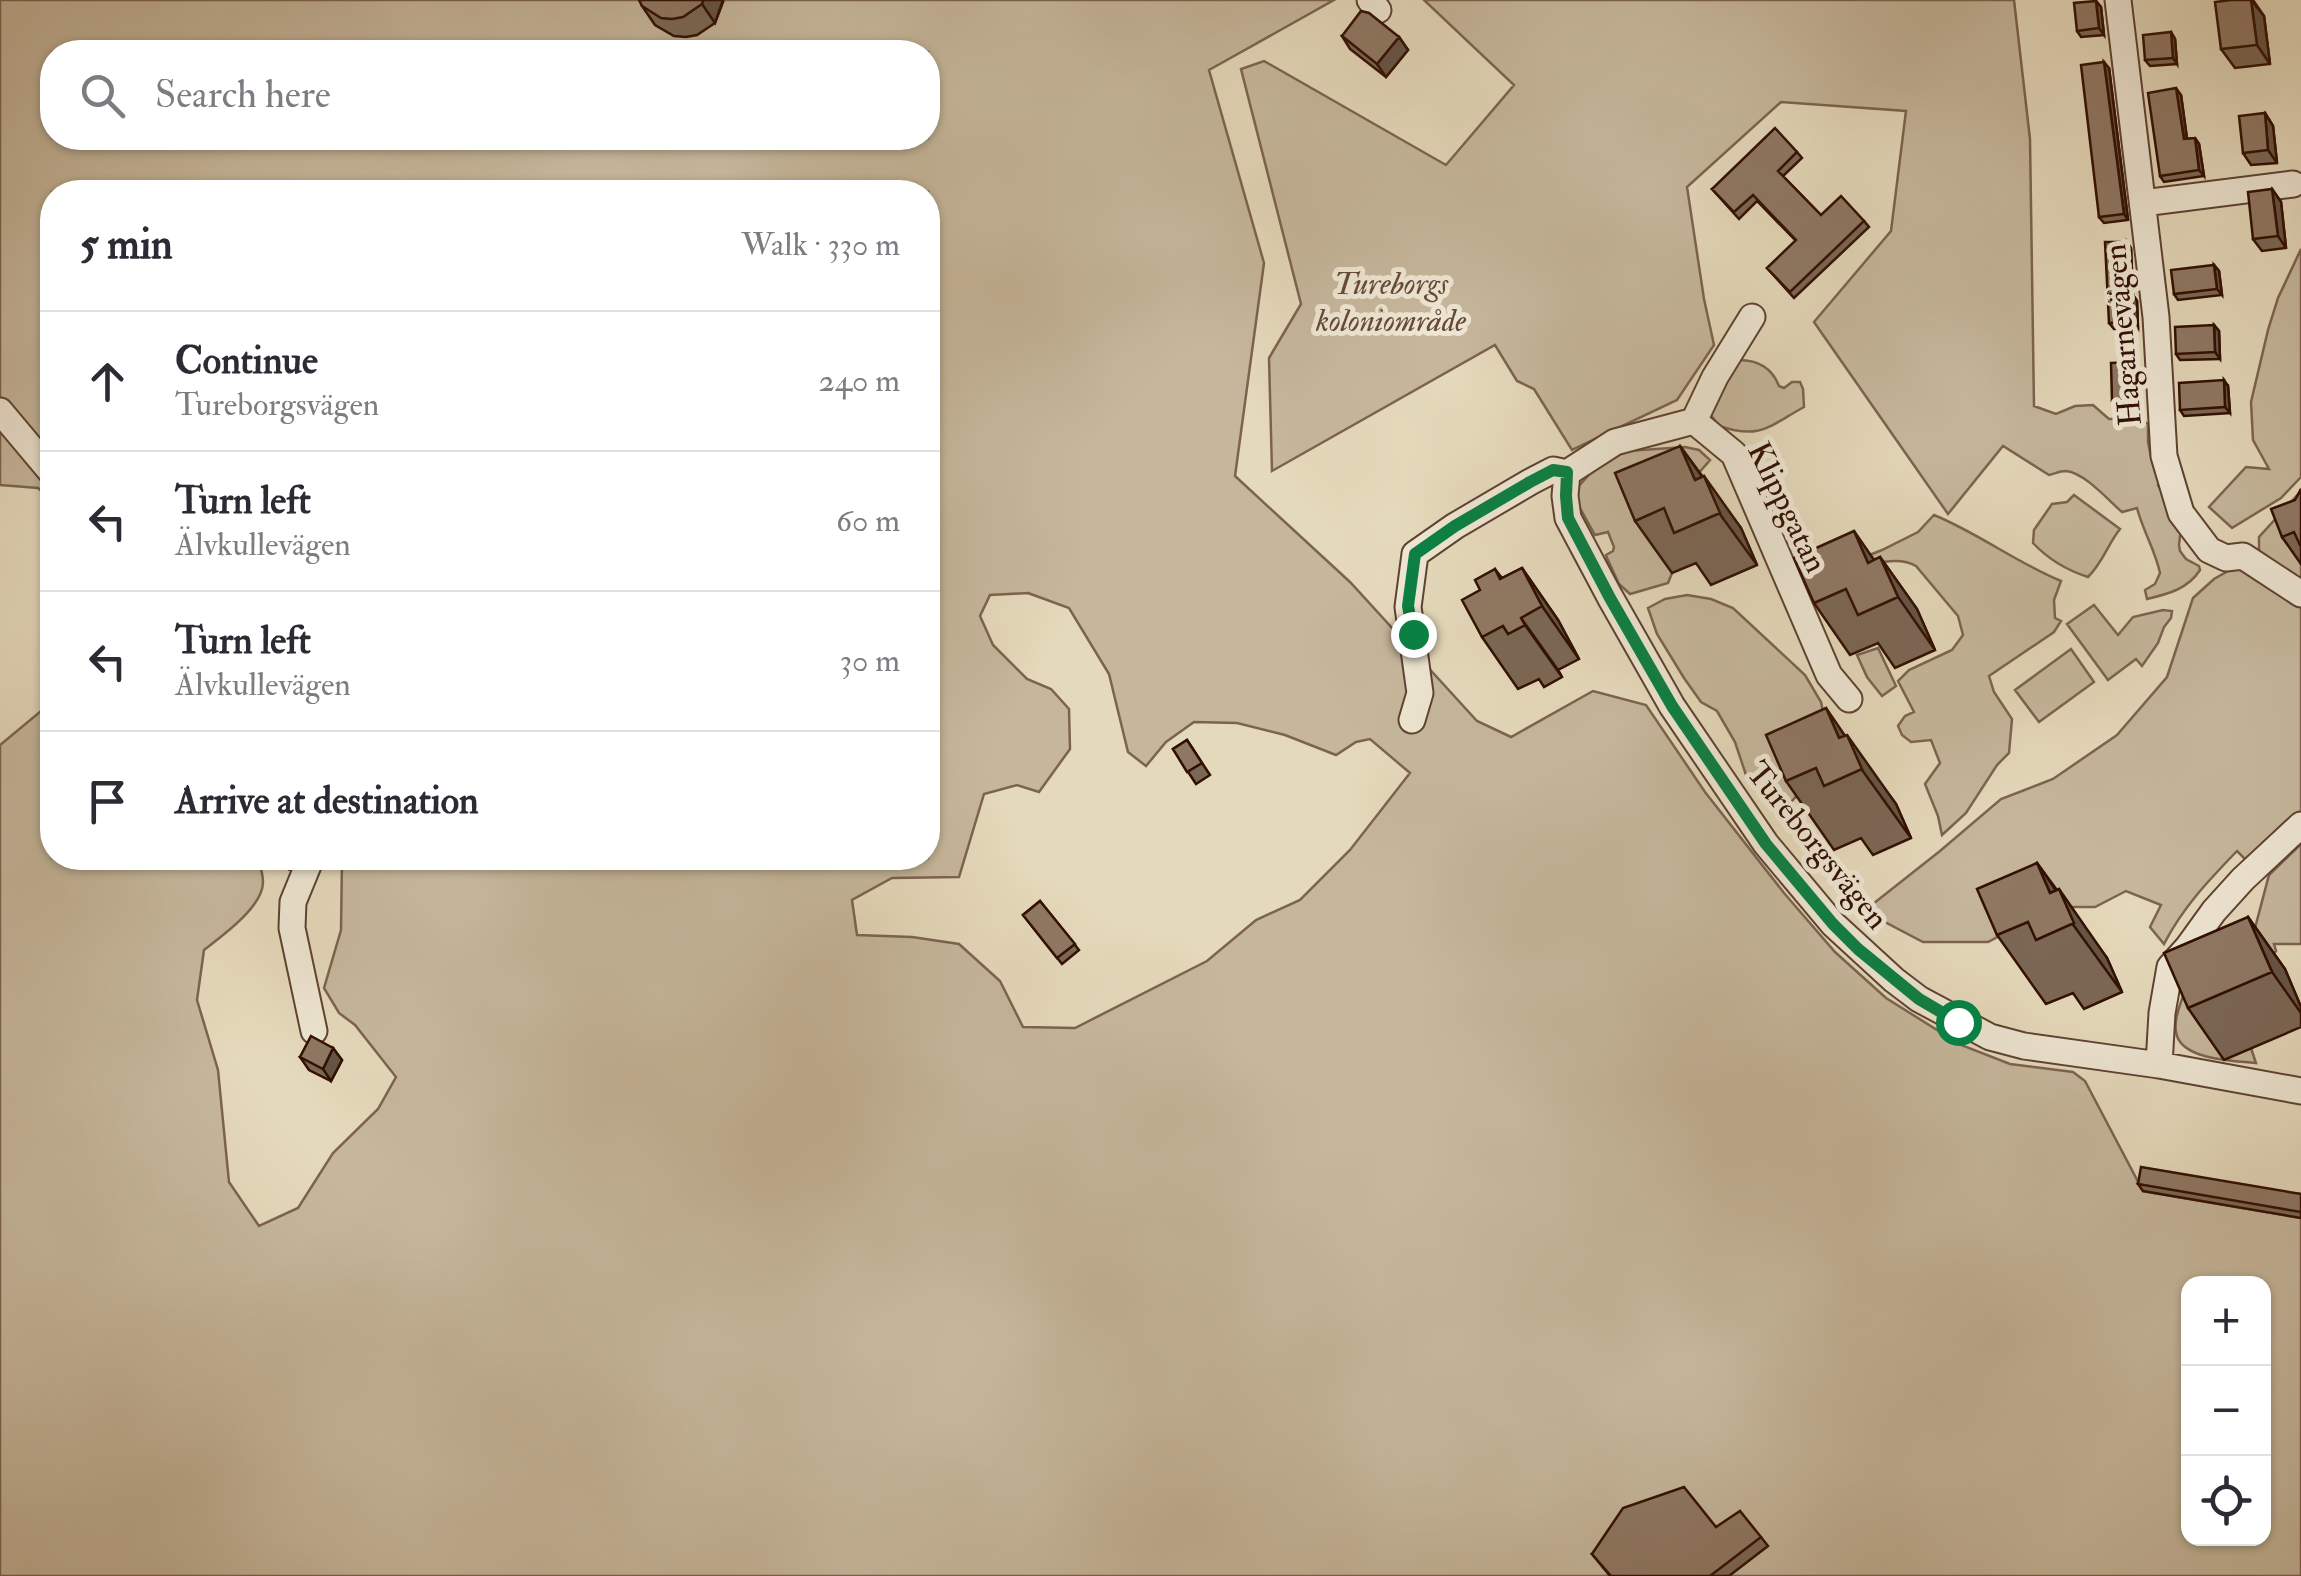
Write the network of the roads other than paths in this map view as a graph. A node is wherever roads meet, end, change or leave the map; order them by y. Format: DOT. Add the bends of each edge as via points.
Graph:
graph roads {
  1 [pos="2118,0"];
  2 [pos="2294,184"];
  3 [pos="2143,202"];
  4 [pos="1752,317"];
  5 [pos="0,410"];
  6 [pos="1694,421"];
  7 [pos="40,458"];
  8 [pos="1567,472"];
  9 [pos="2301,594"];
  10 [pos="1849,698"];
  11 [pos="1412,720"];
  12 [pos="2301,825"];
  13 [pos="307,870"];
  14 [pos="314,1031"];
  15 [pos="2159,1065"];
  16 [pos="2301,1091"];
  1 -- 3 [label="street, Hagarnevägen"];
  2 -- 3 [label="street"];
  3 -- 9 [label="street, Hagarnevägen" via="2164,456 2181,513 2209,550 2243,556"];
  4 -- 6 [label="street"];
  5 -- 7 [label="street"];
  6 -- 8 [label="street" via="1615,442"];
  6 -- 10 [label="street, Klippgatan" via="1734,454 1829,676"];
  8 -- 11 [label="street" via="1553,470 1530,482 1415,554 1408,606 1420,693"];
  8 -- 15 [label="street, Tureborgsvägen" via="1568,518 1672,706 1766,844 1846,936 1919,999 1990,1038"];
  12 -- 15 [label="street" via="2233,890 2170,967"];
  13 -- 14 [label="street" via="292,928"];
  15 -- 16 [label="street, Tureborgsvägen"];
}
